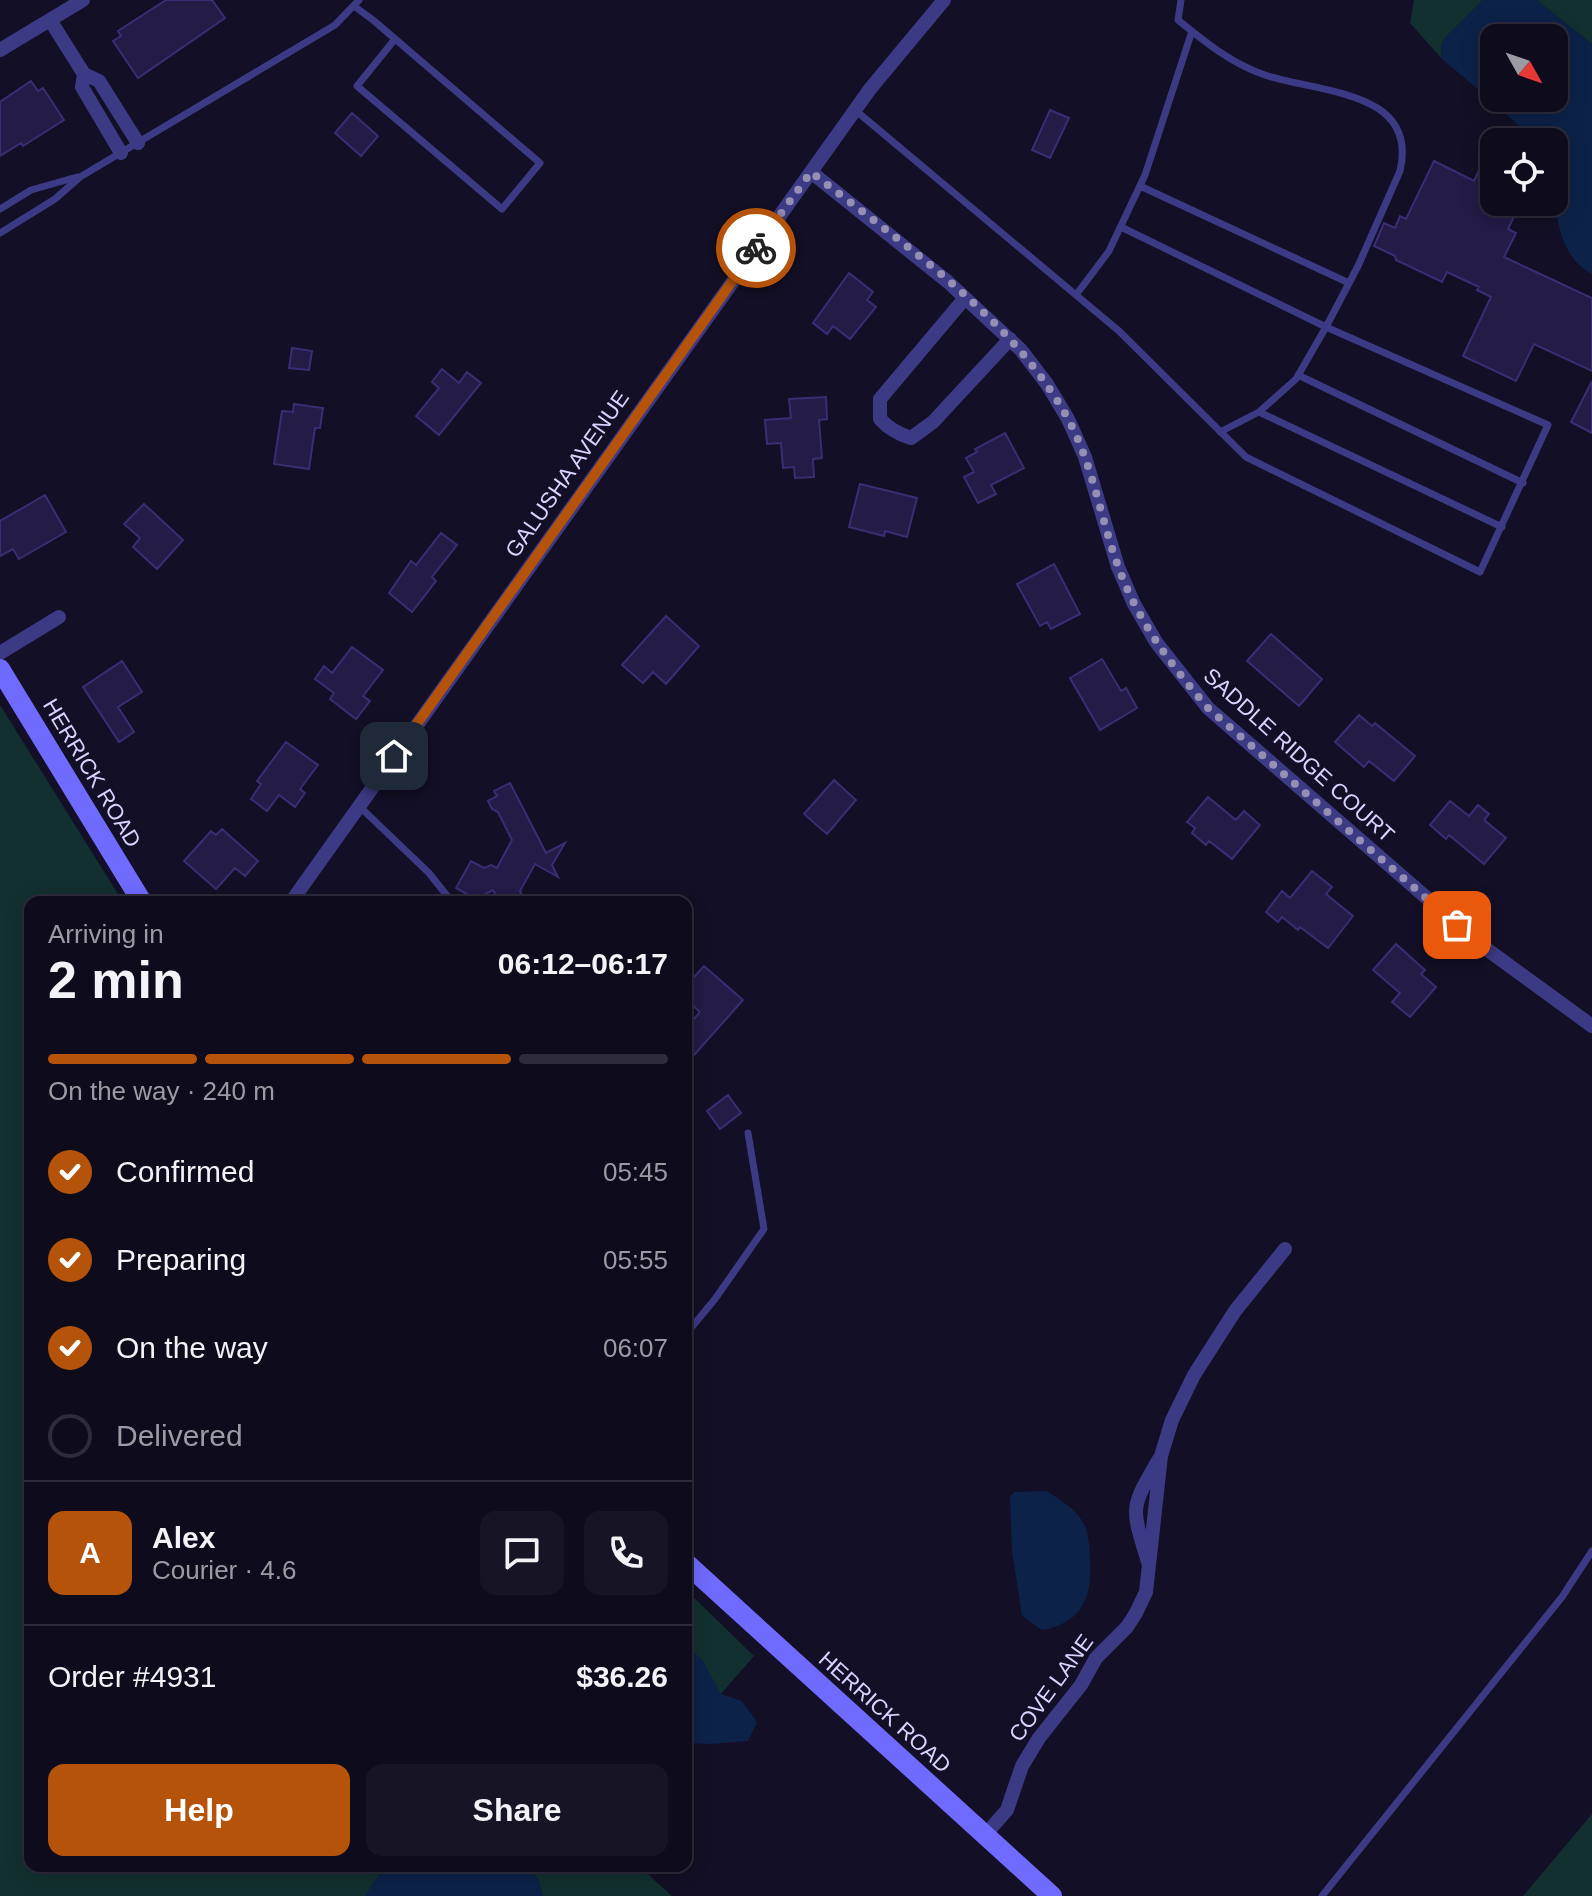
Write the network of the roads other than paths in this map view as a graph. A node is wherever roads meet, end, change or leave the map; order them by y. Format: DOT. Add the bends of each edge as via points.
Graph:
graph roads {
  1 [pos="83,0"];
  2 [pos="944,0"];
  3 [pos="1181,0"];
  4 [pos="356,3"];
  5 [pos="50,20"];
  6 [pos="1192,31"];
  7 [pos="395,39"];
  8 [pos="0,50"];
  9 [pos="84,74"];
  10 [pos="855,110"];
  11 [pos="138,143"];
  12 [pos="121,153"];
  13 [pos="811,172"];
  14 [pos="80,177"];
  15 [pos="1140,186"];
  16 [pos="0,209"];
  17 [pos="1121,227"];
  18 [pos="0,233"];
  19 [pos="1349,283"];
  20 [pos="1076,295"];
  21 [pos="965,298"];
  22 [pos="1326,327"];
  23 [pos="1010,339"];
  24 [pos="1298,375"];
  25 [pos="1259,412"];
  26 [pos="1220,432"];
  27 [pos="1523,483"];
  28 [pos="1502,527"];
  29 [pos="59,617"];
  30 [pos="0,653"];
  31 [pos="0,669"];
  32 [pos="358,805"];
  33 [pos="138,896"];
  34 [pos="295,896"];
  35 [pos="447,896"];
  36 [pos="1592,1026"];
  37 [pos="748,1133"];
  38 [pos="1285,1249"];
  39 [pos="692,1326"];
  40 [pos="1161,1456"];
  41 [pos="1592,1551"];
  42 [pos="1149,1566"];
  43 [pos="692,1568"];
  44 [pos="985,1835"];
  45 [pos="1052,1896"];
  46 [pos="1322,1896"];
  1 -- 5 [label="street"];
  2 -- 10 [label="street, GALUSHA AVENUE"];
  3 -- 6 [label="lane" via="1178,20"];
  4 -- 7 [label="lane"];
  4 -- 11 [label="lane" via="335,25"];
  5 -- 8 [label="street"];
  5 -- 9 [label="street"];
  6 -- 15 [label="lane"];
  6 -- 19 [label="lane" via="1235,62 1265,75 1377,106 1397,127 1403,142 1400,171"];
  7 -- 7 [label="lane" via="540,163 502,209 357,86"];
  9 -- 11 [label="street" via="99,81"];
  9 -- 12 [label="street" via="82,87"];
  10 -- 13 [label="street, GALUSHA AVENUE"];
  10 -- 20 [label="lane"];
  11 -- 12 [label="lane"];
  12 -- 14 [label="lane"];
  13 -- 21 [label="street, SADDLE RIDGE COURT"];
  13 -- 32 [label="street, GALUSHA AVENUE"];
  14 -- 16 [label="lane" via="31,190"];
  14 -- 18 [label="lane"];
  15 -- 17 [label="lane"];
  15 -- 19 [label="lane"];
  17 -- 20 [label="lane"];
  17 -- 22 [label="lane"];
  19 -- 22 [label="lane"];
  20 -- 26 [label="lane"];
  21 -- 23 [label="street, SADDLE RIDGE COURT"];
  21 -- 23 [label="street" via="880,399 885,424 911,438 933,422"];
  22 -- 24 [label="lane"];
  22 -- 27 [label="lane" via="1548,425"];
  23 -- 36 [label="street, SADDLE RIDGE COURT" via="1068,419 1134,604 1181,677 1208,708 1481,945"];
  24 -- 25 [label="lane"];
  24 -- 27 [label="lane"];
  25 -- 26 [label="lane"];
  25 -- 28 [label="lane"];
  26 -- 28 [label="lane" via="1246,457 1480,572"];
  27 -- 28 [label="lane"];
  29 -- 30 [label="street"];
  31 -- 33 [label="street, HERRICK ROAD"];
  32 -- 34 [label="street, GALUSHA AVENUE"];
  32 -- 35 [label="lane"];
  37 -- 39 [label="lane" via="764,1229"];
  38 -- 40 [label="street, COVE LANE" via="1235,1311 1194,1375"];
  40 -- 42 [label="street, COVE LANE"];
  40 -- 42 [label="street, COVE LANE" via="1134,1512"];
  41 -- 46 [label="lane" via="1552,1609"];
  42 -- 44 [label="street, COVE LANE" via="1146,1592 1136,1613 1096,1658 1039,1738 1022,1766 1007,1810"];
  43 -- 44 [label="street, HERRICK ROAD"];
  44 -- 45 [label="street, HERRICK ROAD"];
}
